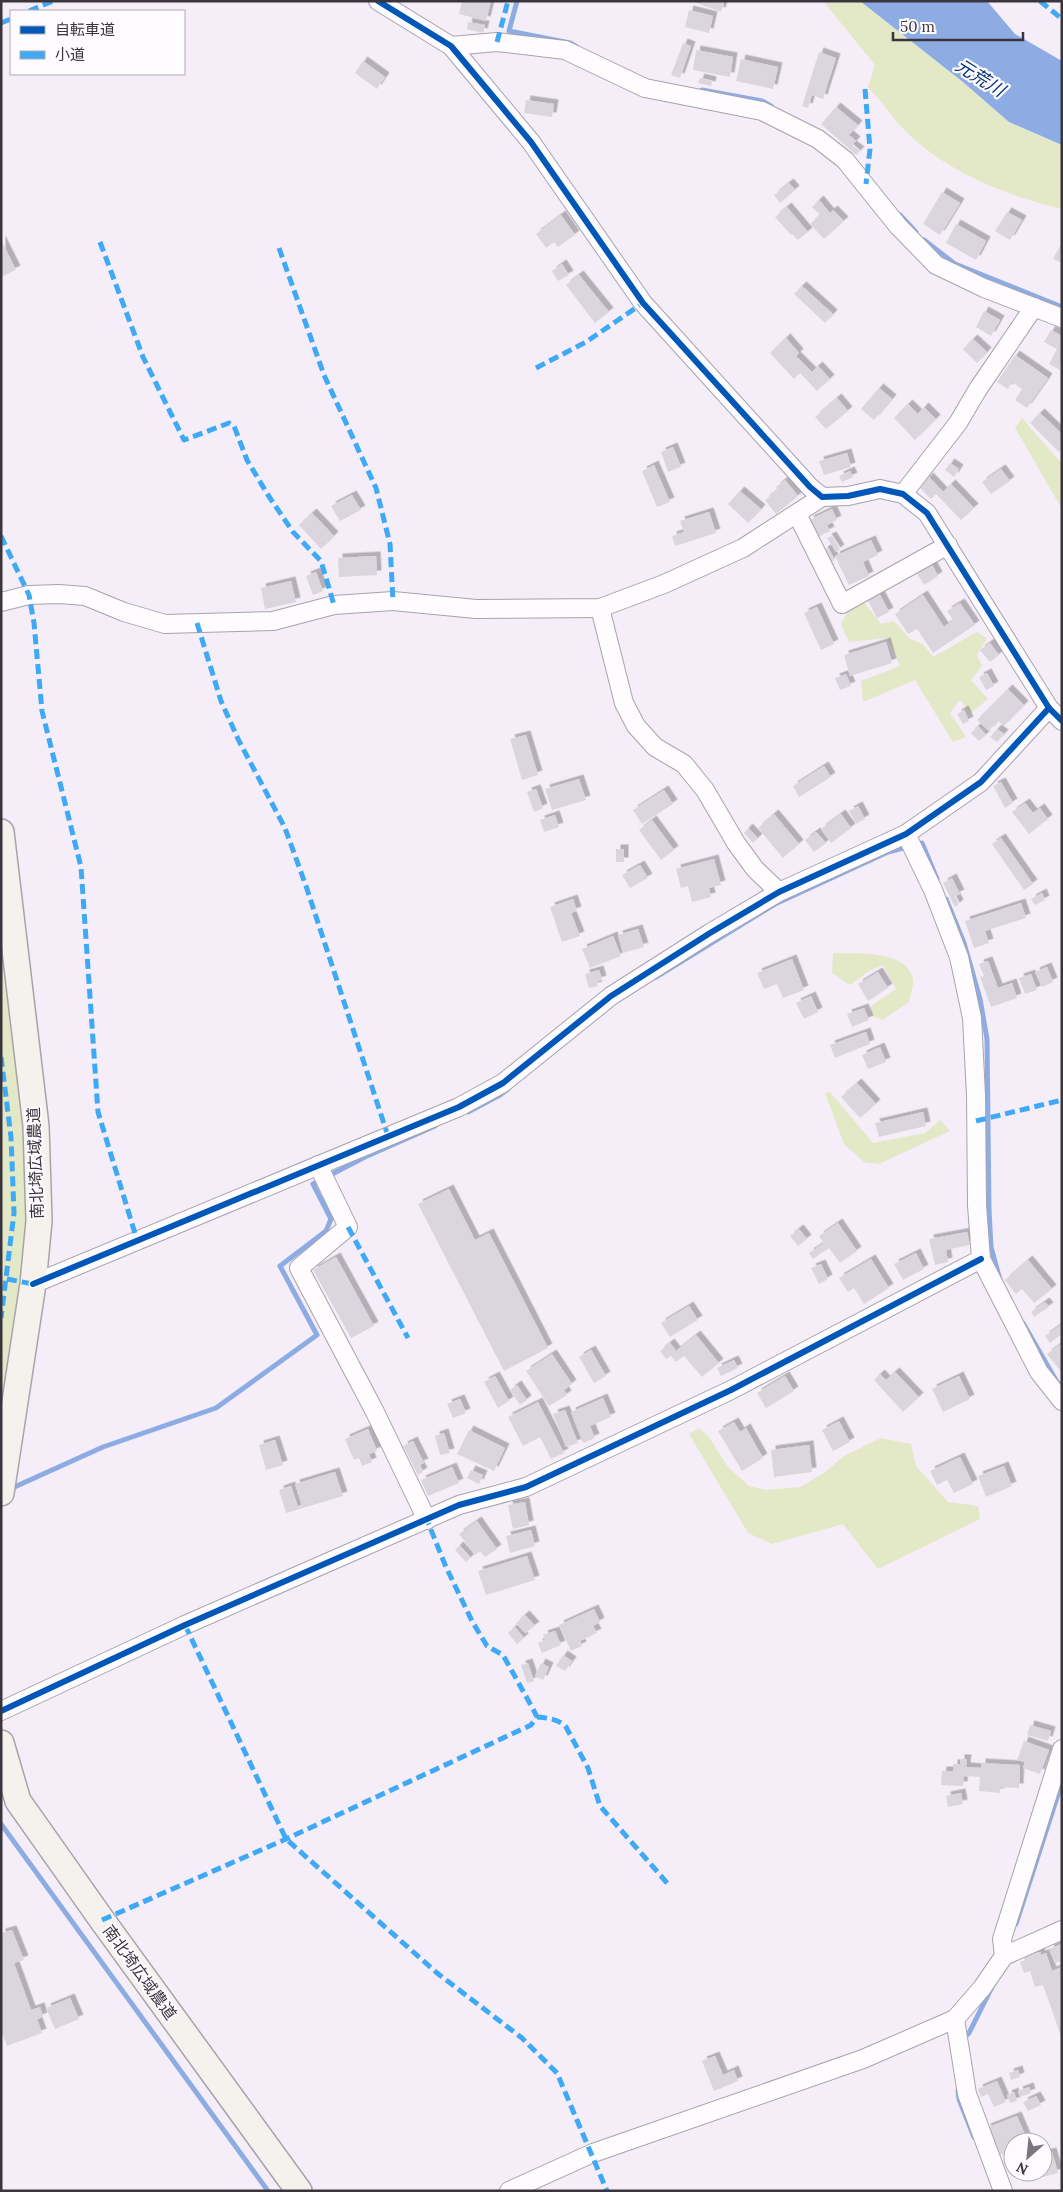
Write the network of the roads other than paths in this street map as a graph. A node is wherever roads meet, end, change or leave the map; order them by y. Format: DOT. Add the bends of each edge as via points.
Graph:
graph roads {
  1 [pos="378,1"];
  2 [pos="450,46"];
  3 [pos="1034,307"];
  4 [pos="1062,318"];
  5 [pos="903,494"];
  6 [pos="822,497"];
  7 [pos="797,514"];
  8 [pos="948,545"];
  9 [pos="1,602"];
  10 [pos="600,608"];
  11 [pos="1049,708"];
  12 [pos="1062,721"];
  13 [pos="1,832"];
  14 [pos="906,834"];
  15 [pos="779,892"];
  16 [pos="318,1165"];
  17 [pos="981,1259"];
  18 [pos="33,1284"];
  19 [pos="1062,1401"];
  20 [pos="1,1493"];
  21 [pos="427,1520"];
  22 [pos="1,1711"];
  23 [pos="1,1743"];
  24 [pos="1062,1749"];
  25 [pos="9,1803"];
  26 [pos="1062,1930"];
  27 [pos="1004,1956"];
  28 [pos="955,2019"];
  29 [pos="299,2191"];
  30 [pos="509,2191"];
  31 [pos="1003,2191"];
  1 -- 2 [label="street"];
  2 -- 3 [label="street" via="497,42 566,50 645,88 762,111 818,139 845,160 898,226 936,265"];
  2 -- 6 [label="street" via="531,142 643,303"];
  3 -- 4 [label="street"];
  3 -- 5 [label="street" via="958,423"];
  5 -- 6 [label="street" via="880,489 848,496"];
  5 -- 8 [label="street" via="927,513"];
  6 -- 7 [label="street"];
  7 -- 8 [label="street" via="842,604"];
  7 -- 10 [label="street" via="743,548 664,584"];
  8 -- 11 [label="street"];
  9 -- 10 [label="street" via="29,595 86,596 165,624 273,621 334,605 393,600 476,609"];
  10 -- 15 [label="street" via="624,703 636,726 655,747 684,764 704,790 736,844 755,869"];
  11 -- 12 [label="street"];
  11 -- 14 [label="street" via="981,782"];
  13 -- 18 [label="street, 南北埼広域農道" via="36,1126 39,1220"];
  14 -- 15 [label="street"];
  14 -- 17 [label="street" via="933,890 959,957 972,1018"];
  15 -- 16 [label="street" via="611,996 503,1083 459,1107"];
  16 -- 18 [label="street"];
  16 -- 21 [label="street" via="348,1227 299,1268 375,1412"];
  17 -- 19 [label="street" via="1039,1372"];
  17 -- 21 [label="street" via="731,1390 526,1487 459,1505"];
  18 -- 20 [label="street, 南北埼広域農道"];
  21 -- 22 [label="street"];
  23 -- 25 [label="street, 南北埼広域農道"];
  24 -- 27 [label="street" via="1002,1939"];
  25 -- 29 [label="street, 南北埼広域農道" via="102,1920"];
  26 -- 27 [label="street"];
  27 -- 28 [label="street"];
  28 -- 30 [label="street" via="863,2059 593,2153"];
  28 -- 31 [label="street" via="966,2094"];
}
